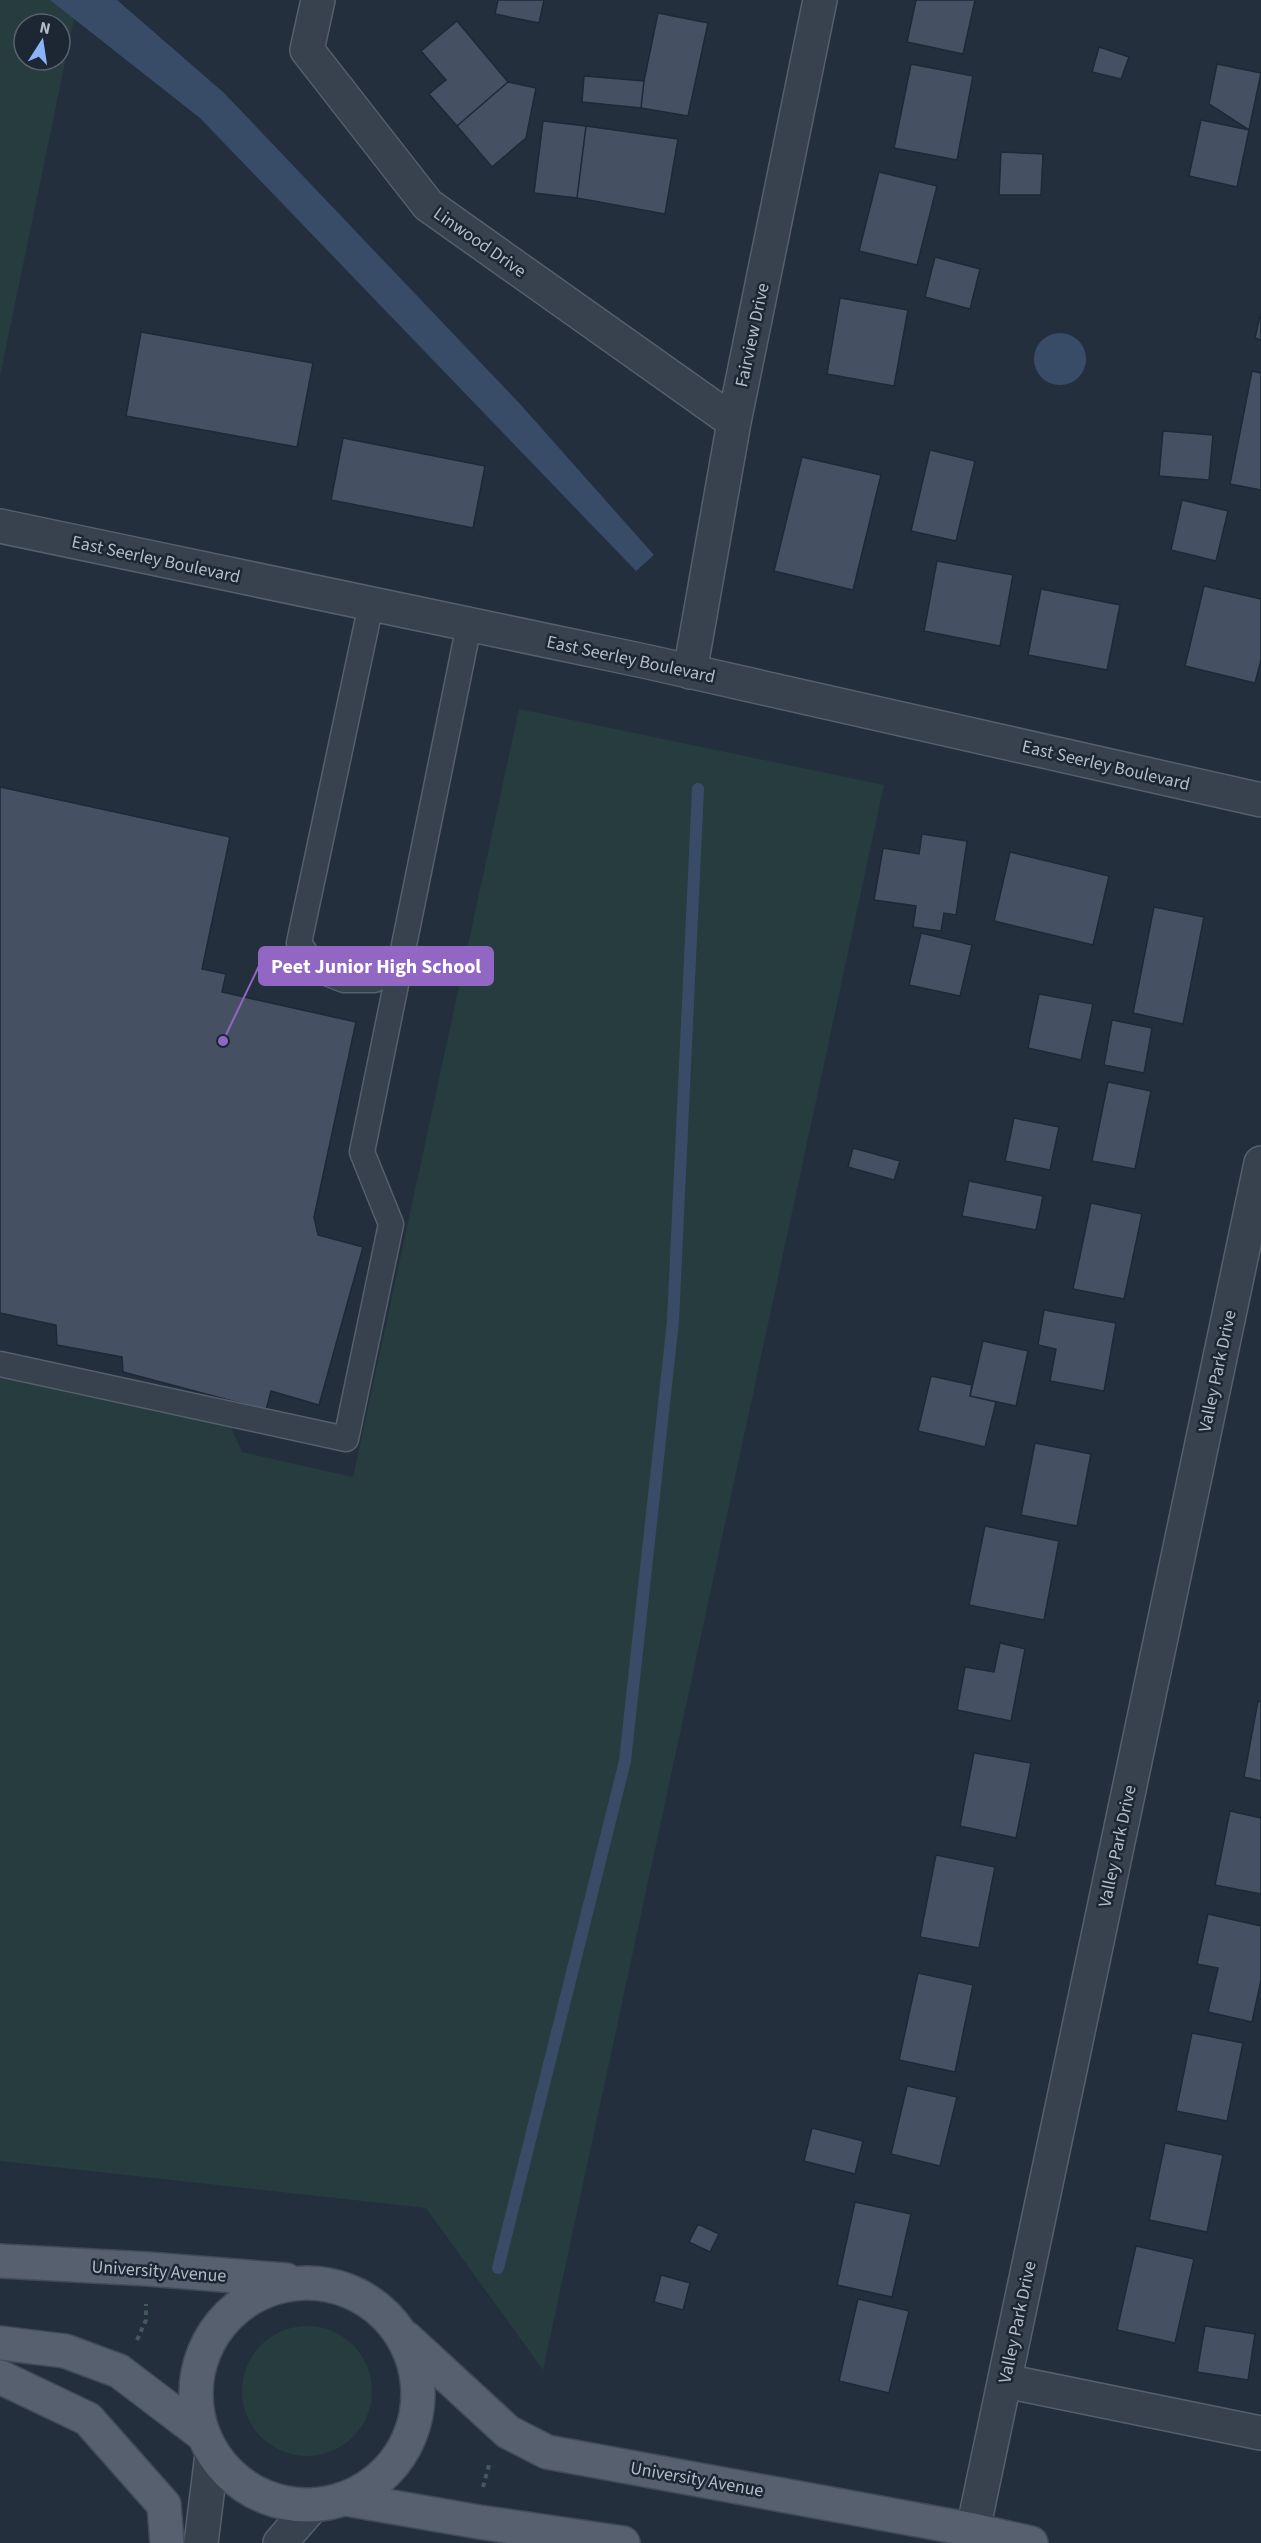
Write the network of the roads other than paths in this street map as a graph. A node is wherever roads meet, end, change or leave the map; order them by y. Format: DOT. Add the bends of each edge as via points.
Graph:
graph roads {
  1 [pos="318,0"];
  2 [pos="820,0"];
  3 [pos="734,422"];
  4 [pos="0,526"];
  5 [pos="371,604"];
  6 [pos="469,625"];
  7 [pos="690,672"];
  8 [pos="1261,800"];
  9 [pos="399,968"];
  10 [pos="1261,1163"];
  11 [pos="0,1364"];
  12 [pos="0,2261"];
  13 [pos="318,2283"];
  14 [pos="402,2335"];
  15 [pos="0,2343"];
  16 [pos="0,2377"];
  17 [pos="1005,2381"];
  18 [pos="1261,2433"];
  19 [pos="207,2444"];
  20 [pos="346,2499"];
  21 [pos="312,2506"];
  22 [pos="973,2530"];
  23 [pos="167,2543"];
  24 [pos="201,2543"];
  25 [pos="280,2543"];
  26 [pos="623,2543"];
  27 [pos="1031,2543"];
  1 -- 3 [label="street, Linwood Drive" via="307,50 428,205"];
  2 -- 3 [label="street, Fairview Drive"];
  3 -- 7 [label="street, Fairview Drive"];
  4 -- 5 [label="street, East Seerley Boulevard"];
  5 -- 6 [label="street, East Seerley Boulevard"];
  5 -- 9 [label="lane" via="299,943 315,969 344,980 374,980"];
  6 -- 7 [label="street, East Seerley Boulevard"];
  6 -- 9 [label="lane"];
  7 -- 8 [label="street, East Seerley Boulevard"];
  9 -- 11 [label="lane" via="362,1152 391,1224 346,1439"];
  10 -- 17 [label="street, Valley Park Drive"];
  12 -- 13 [label="main road, University Avenue"];
  13 -- 14 [label="main road" via="351,2291 380,2309"];
  13 -- 19 [label="main road" via="285,2284 254,2295 228,2314 209,2340 197,2370 195,2402"];
  14 -- 20 [label="main road" via="416,2365 419,2398 414,2430 399,2460 375,2484"];
  14 -- 22 [label="main road, University Avenue" via="508,2432 548,2452"];
  15 -- 19 [label="main road" via="65,2351 119,2371"];
  16 -- 23 [label="main road" via="88,2419 164,2505"];
  17 -- 18 [label="street"];
  17 -- 22 [label="street, Valley Park Drive"];
  19 -- 21 [label="main road" via="231,2477 255,2494 282,2504"];
  19 -- 24 [label="street"];
  20 -- 21 [label="main road"];
  20 -- 26 [label="main road"];
  21 -- 25 [label="street"];
  22 -- 27 [label="main road, University Avenue"];
}
